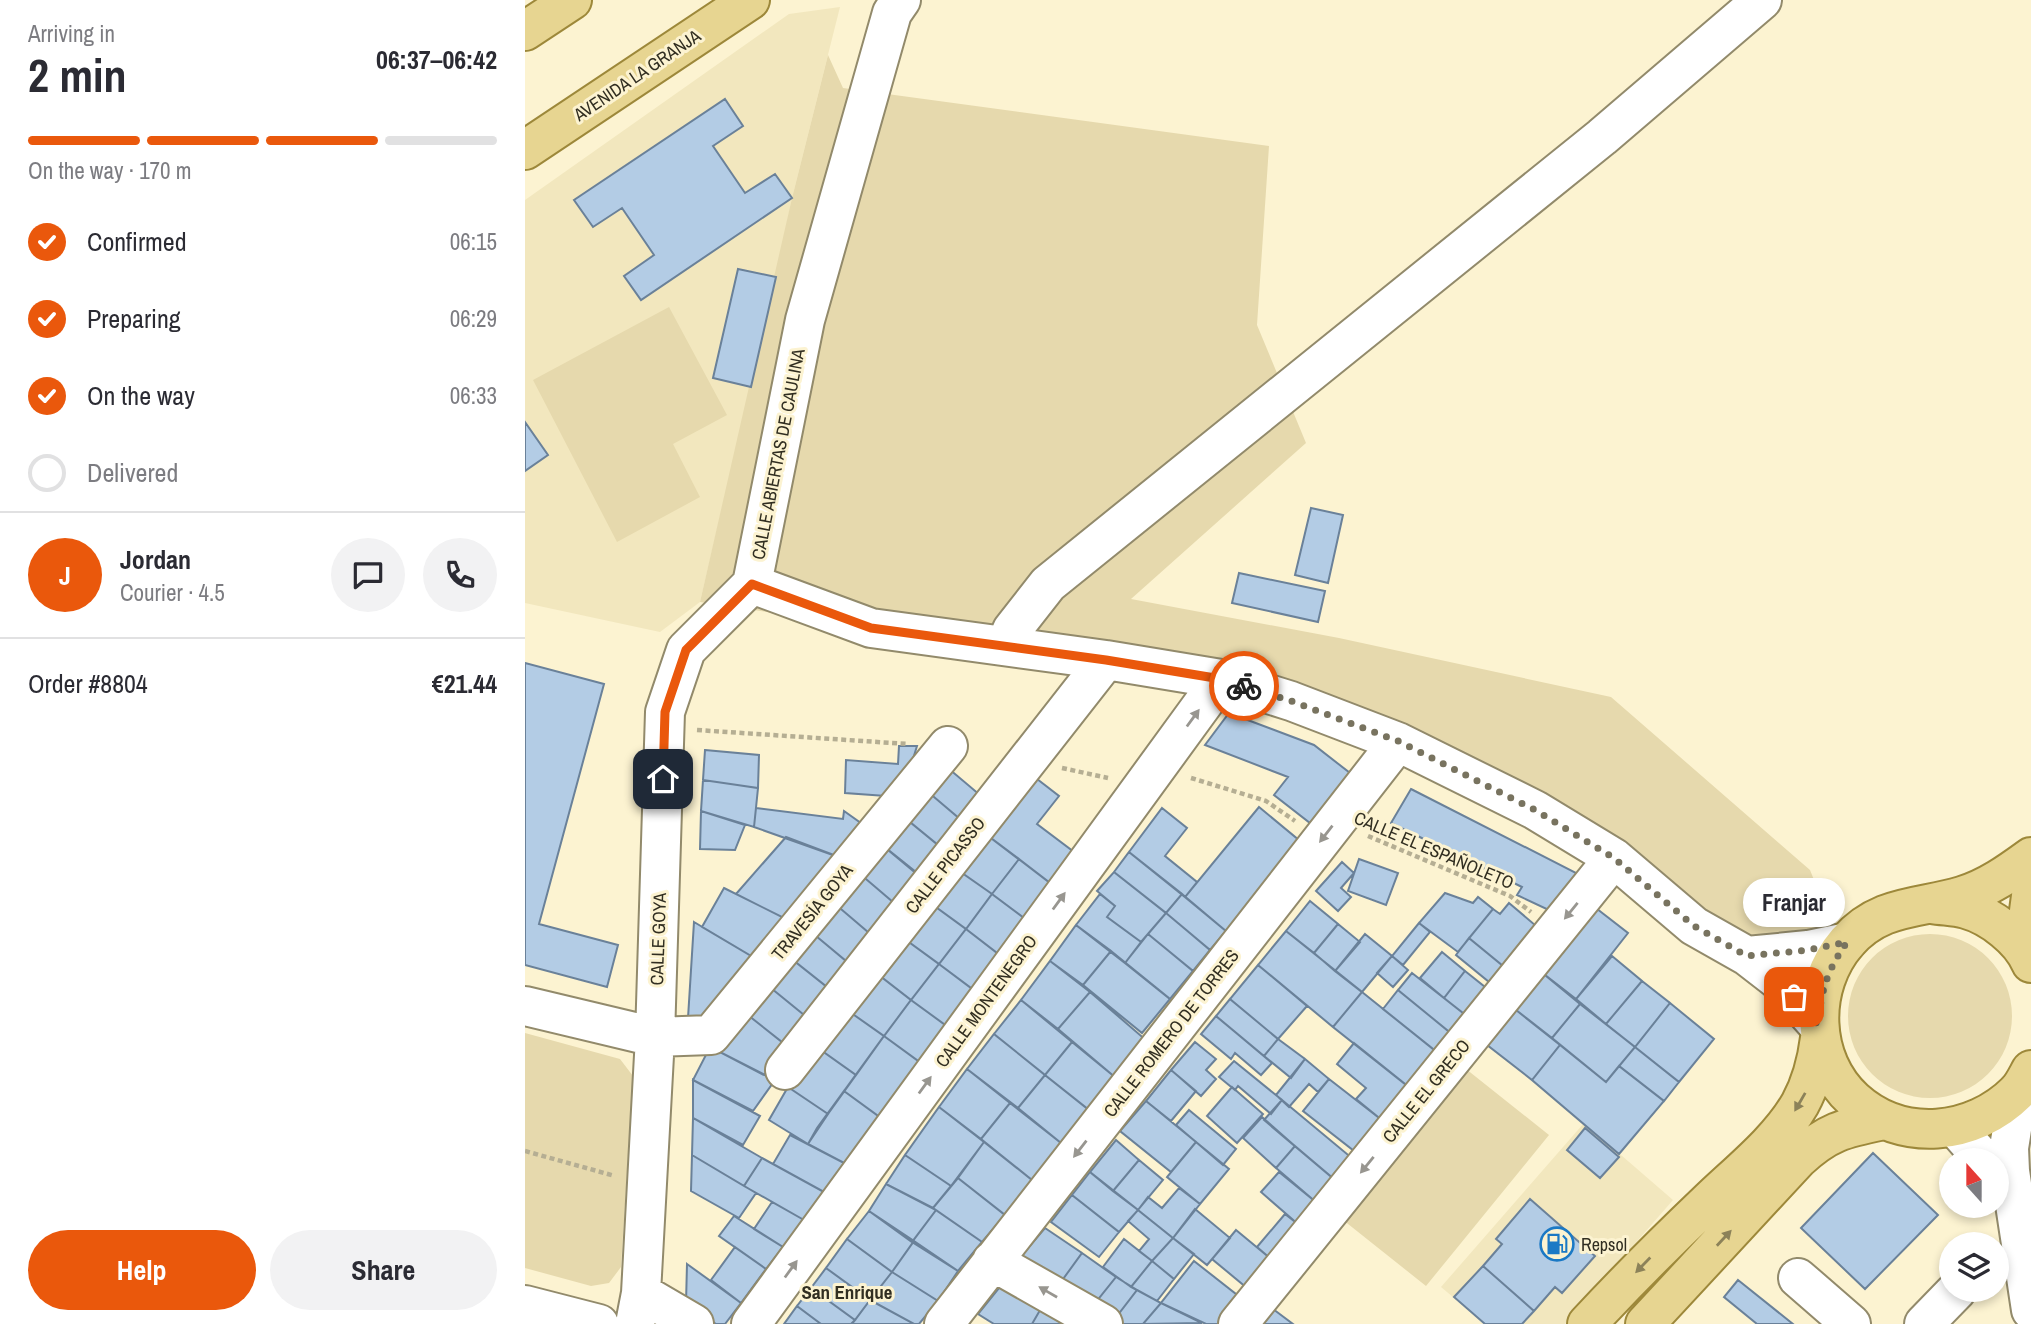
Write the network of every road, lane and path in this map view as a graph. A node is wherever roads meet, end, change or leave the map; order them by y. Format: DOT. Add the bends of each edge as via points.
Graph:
graph roads {
  1 [pos="572,0"];
  2 [pos="750,0"];
  3 [pos="1762,0"];
  4 [pos="894,4"];
  5 [pos="525,31"];
  6 [pos="525,150"];
  7 [pos="752,584"];
  8 [pos="1005,646"];
  9 [pos="1106,660"];
  10 [pos="1221,679"];
  11 [pos="1398,741"];
  12 [pos="948,746"];
  13 [pos="1157,768"];
  14 [pos="1328,831"];
  15 [pos="1614,858"];
  16 [pos="2031,858"];
  17 [pos="2031,896"];
  18 [pos="1930,904"];
  19 [pos="1556,930"];
  20 [pos="1847,942"];
  21 [pos="1747,956"];
  22 [pos="2030,959"];
  23 [pos="525,1006"];
  24 [pos="1819,1031"];
  25 [pos="655,1037"];
  26 [pos="785,1070"];
  27 [pos="2025,1081"];
  28 [pos="1884,1120"];
  29 [pos="1956,1128"];
  30 [pos="1974,1148"];
  31 [pos="525,1151"];
  32 [pos="647,1185"];
  33 [pos="2011,1229"];
  34 [pos="992,1261"];
  35 [pos="1798,1278"];
  36 [pos="1945,1302"];
  37 [pos="525,1304"];
  38 [pos="638,1309"];
  39 [pos="2031,1311"];
  40 [pos="599,1324"];
  41 [pos="694,1324"];
  42 [pos="751,1324"];
  43 [pos="944,1324"];
  44 [pos="1103,1324"];
  45 [pos="1238,1324"];
  46 [pos="1587,1324"];
  47 [pos="1645,1324"];
  48 [pos="1850,1324"];
  49 [pos="1924,1324"];
  50 [pos="2029,1324"];
  1 -- 5 [label="main road"];
  2 -- 6 [label="main road, AVENIDA LA GRANJA"];
  3 -- 8 [label="street" via="1591,146 1048,584 1011,630"];
  4 -- 7 [label="street, CALLE ABIERTAS DE CAULINA" via="805,320"];
  7 -- 8 [label="street, CALLE ABIERTAS DE CAULINA" via="871,628"];
  7 -- 25 [label="street, CALLE GOYA" via="686,650 665,712"];
  8 -- 9 [label="street, CALLE ABIERTAS DE CAULINA"];
  9 -- 10 [label="street, CALLE ABIERTAS DE CAULINA"];
  9 -- 26 [label="street, CALLE PICASSO"];
  10 -- 11 [label="street, CALLE ABIERTAS DE CAULINA"];
  13 -- 10 [label="street, CALLE MONTENEGRO, one-way"];
  11 -- 14 [label="street, CALLE ROMERO DE TORRES"];
  11 -- 15 [label="street, CALLE ABIERTAS DE CAULINA" via="1535,810"];
  12 -- 25 [label="street, TRAVESÍA GOYA" via="711,1035"];
  13 -- 14 [label="path, CALLE EL ESPAÑOLETO" via="1266,801"];
  42 -- 13 [label="street, CALLE MONTENEGRO, one-way"];
  14 -- 19 [label="path, CALLE EL ESPAÑOLETO" via="1510,897"];
  14 -- 34 [label="street, CALLE ROMERO DE TORRES, one-way"];
  15 -- 19 [label="street, CALLE EL GRECO, one-way"];
  15 -- 21 [label="street, CALLE ABIERTAS DE CAULINA" via="1694,926"];
  16 -- 18 [label="main road" via="1990,885"];
  17 -- 22 [label="main road"];
  18 -- 20 [label="main road" via="1899,908 1870,922"];
  18 -- 22 [label="main road" via="1968,909 2002,928"];
  19 -- 45 [label="street, CALLE EL GRECO, one-way"];
  20 -- 21 [label="street"];
  20 -- 24 [label="main road" via="1830,967 1821,995"];
  21 -- 24 [label="street, CALLE ABIERTAS DE CAULINA" via="1778,980"];
  23 -- 25 [label="street, TRAVESÍA GOYA"];
  24 -- 28 [label="main road" via="1832,1072 1854,1100"];
  24 -- 46 [label="main road, one-way" via="1812,1080 1774,1139"];
  25 -- 32 [label="street, CALLE GOYA"];
  27 -- 29 [label="main road" via="1990,1115"];
  27 -- 33 [label="street" via="2009,1147"];
  28 -- 29 [label="main road" via="1920,1130"];
  47 -- 28 [label="main road, one-way" via="1818,1141 1845,1127"];
  29 -- 30 [label="street"];
  31 -- 32 [label="path"];
  32 -- 38 [label="street, CALLE GOYA"];
  33 -- 39 [label="street"];
  34 -- 43 [label="street, CALLE ROMERO DE TORRES"];
  44 -- 34 [label="street, one-way"];
  35 -- 48 [label="street"];
  36 -- 49 [label="street"];
  37 -- 40 [label="street"];
  38 -- 41 [label="street"];
  39 -- 50 [label="street"];
}
